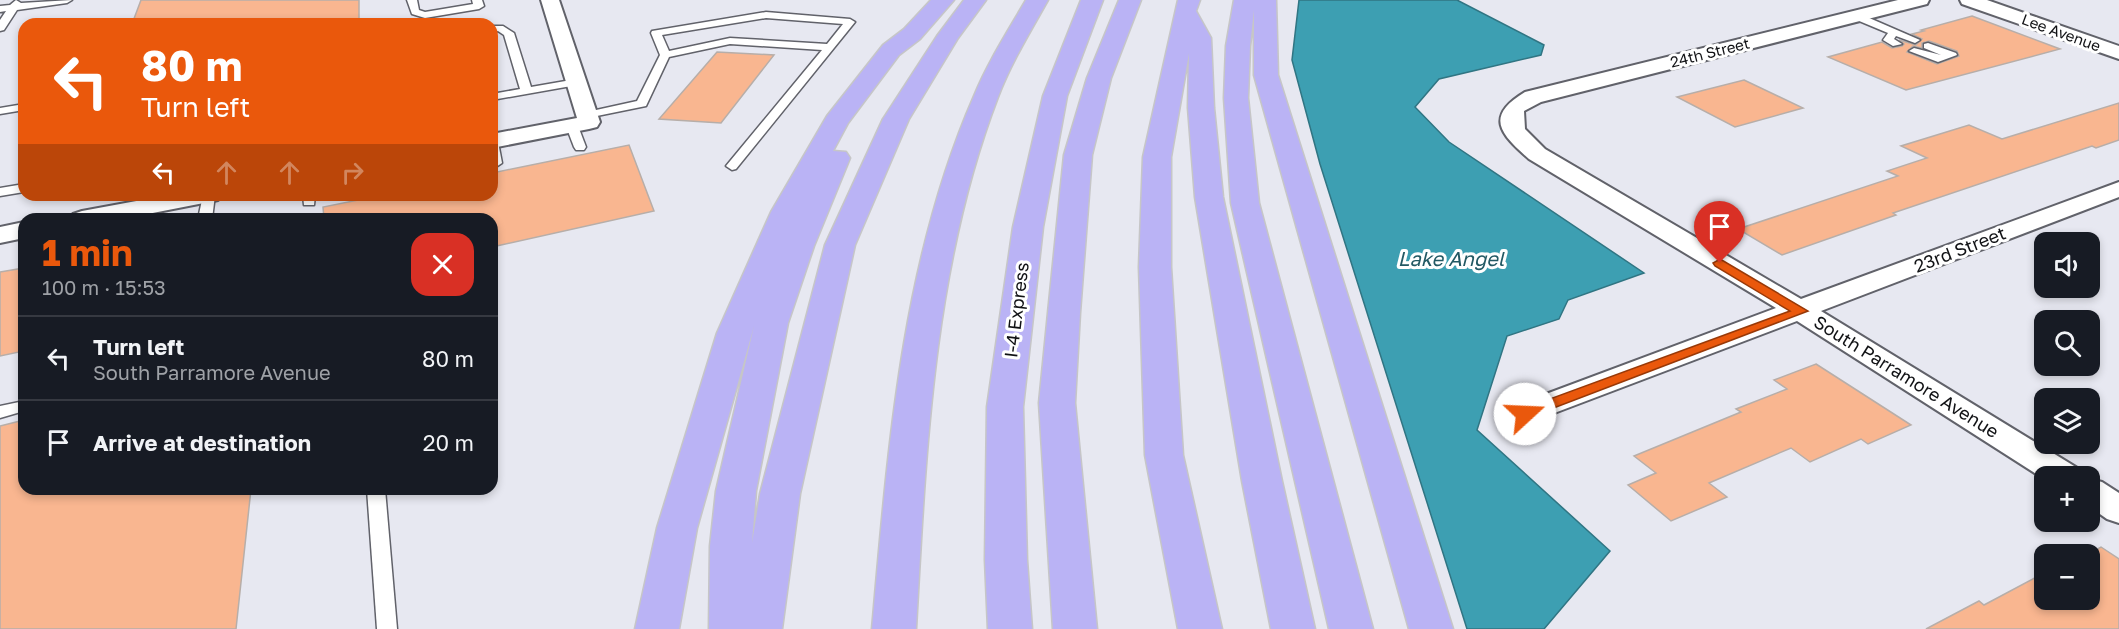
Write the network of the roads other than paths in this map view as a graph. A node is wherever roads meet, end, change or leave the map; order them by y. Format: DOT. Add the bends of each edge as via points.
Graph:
graph roads {
  1 [pos="67,0"];
  2 [pos="412,0"];
  3 [pos="477,0"];
  4 [pos="550,0"];
  5 [pos="943,0"];
  6 [pos="975,0"];
  7 [pos="1037,0"];
  8 [pos="1092,0"];
  9 [pos="1130,0"];
  10 [pos="1245,0"];
  11 [pos="1265,0"];
  12 [pos="1920,0"];
  13 [pos="1969,0"];
  14 [pos="15,4"];
  15 [pos="1187,5"];
  16 [pos="0,9"];
  17 [pos="1856,16"];
  18 [pos="0,28"];
  19 [pos="498,28"];
  20 [pos="1894,32"];
  21 [pos="912,34"];
  22 [pos="1897,44"];
  23 [pos="1928,46"];
  24 [pos="830,47"];
  25 [pos="2119,53"];
  26 [pos="665,55"];
  27 [pos="577,82"];
  28 [pos="526,90"];
  29 [pos="498,96"];
  30 [pos="18,108"];
  31 [pos="0,111"];
  32 [pos="1510,119"];
  33 [pos="583,121"];
  34 [pos="498,147"];
  35 [pos="580,147"];
  36 [pos="732,166"];
  37 [pos="18,189"];
  38 [pos="2119,189"];
  39 [pos="0,192"];
  40 [pos="151,201"];
  41 [pos="111,213"];
  42 [pos="1801,311"];
  43 [pos="18,408"];
  44 [pos="0,412"];
  45 [pos="1525,414"];
  46 [pos="2049,466"];
  47 [pos="376,495"];
  48 [pos="2100,498"];
  49 [pos="2119,510"];
  50 [pos="387,629"];
  51 [pos="657,629"];
  52 [pos="731,629"];
  53 [pos="760,629"];
  54 [pos="894,629"];
  55 [pos="1010,629"];
  56 [pos="1075,629"];
  57 [pos="1200,629"];
  58 [pos="1293,629"];
  59 [pos="1351,629"];
  60 [pos="1431,629"];
  1 -- 14 [label="lane"];
  2 -- 3 [label="lane" via="415,12 425,15 479,6"];
  4 -- 27 [label="street"];
  5 -- 21 [label="highway"];
  6 -- 53 [label="highway" via="896,119 840,245 780,494"];
  7 -- 54 [label="highway" via="981,108 950,205 917,370"];
  8 -- 55 [label="highway, I-4 Express" via="1055,96 1028,227 1005,407"];
  9 -- 56 [label="highway" via="1099,78 1078,155 1064,313 1057,403"];
  10 -- 59 [label="highway" via="1236,98 1245,203"];
  11 -- 60 [label="highway" via="1266,75"];
  12 -- 17 [label="street, 24th Street"];
  13 -- 25 [label="street, Lee Avenue"];
  14 -- 16 [label="lane"];
  14 -- 18 [label="lane"];
  15 -- 57 [label="highway" via="1157,157 1155,267 1164,455"];
  15 -- 58 [label="highway" via="1200,38 1209,197"];
  17 -- 20 [label="lane"];
  17 -- 32 [label="street, 24th Street" via="1533,97 1514,108"];
  19 -- 28 [label="lane" via="509,33"];
  20 -- 22 [label="lane" via="1888,40"];
  20 -- 23 [label="lane" via="1938,59 1952,55"];
  21 -- 51 [label="highway" via="891,50 836,121 786,212 734,333 677,528"];
  21 -- 52 [label="highway" via="905,51 844,139 771,323 736,491 731,546"];
  24 -- 26 [label="lane" via="730,41"];
  24 -- 26 [label="lane" via="850,22 765,15 656,33"];
  24 -- 36 [label="lane"];
  26 -- 33 [label="lane" via="642,104"];
  27 -- 28 [label="lane"];
  27 -- 33 [label="street"];
  28 -- 29 [label="lane"];
  30 -- 31 [label="lane"];
  32 -- 42 [label="street, South Parramore Avenue" via="1514,133 1538,154"];
  33 -- 34 [label="street"];
  33 -- 35 [label="lane"];
  37 -- 39 [label="lane"];
  38 -- 42 [label="street, 23rd Street"];
  40 -- 41 [label="street"];
  42 -- 45 [label="street, 23rd Street"];
  42 -- 46 [label="street, South Parramore Avenue"];
  43 -- 44 [label="lane"];
  47 -- 50 [label="lane"];
  48 -- 49 [label="street"];
}
